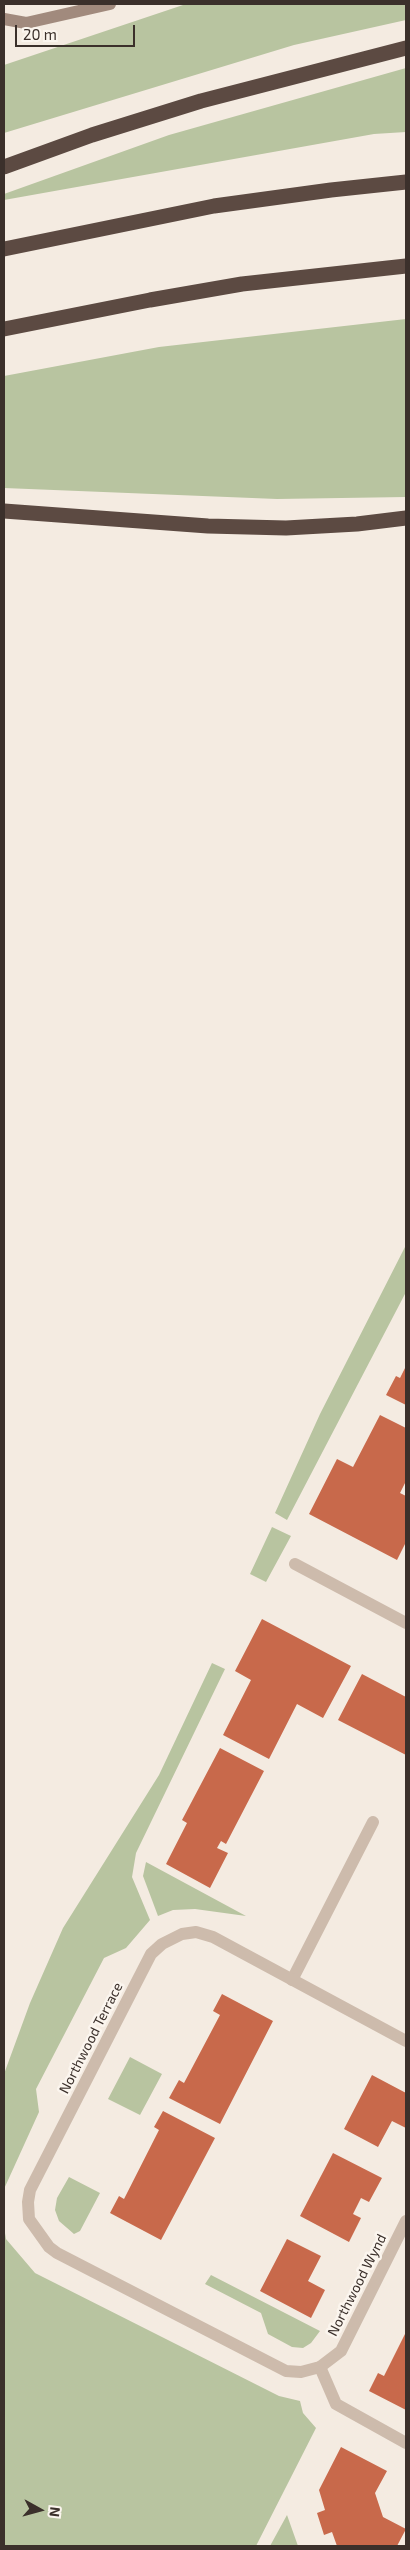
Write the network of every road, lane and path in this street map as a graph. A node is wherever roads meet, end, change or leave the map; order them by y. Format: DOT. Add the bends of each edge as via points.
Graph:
graph roads {
  1 [pos="110,4"];
  2 [pos="4,19"];
  3 [pos="406,48"];
  4 [pos="4,167"];
  5 [pos="406,182"];
  6 [pos="4,249"];
  7 [pos="406,266"];
  8 [pos="4,329"];
  9 [pos="4,511"];
  10 [pos="406,518"];
  11 [pos="295,1564"];
  12 [pos="406,1623"];
  13 [pos="373,1822"];
  14 [pos="292,1980"];
  15 [pos="406,2041"];
  16 [pos="406,2221"];
  17 [pos="193,2325"];
  18 [pos="320,2367"];
  19 [pos="406,2442"];
  1 -- 2 [label="street" via="26,23"];
  3 -- 4 [label="highway" via="201,101"];
  5 -- 6 [label="highway" via="214,206"];
  7 -- 8 [label="highway" via="242,284"];
  9 -- 10 [label="highway" via="208,526 286,528"];
  11 -- 12 [label="street"];
  13 -- 14 [label="street"];
  14 -- 15 [label="street, Northwood Terrace"];
  14 -- 17 [label="street, Northwood Terrace" via="213,1937 196,1932 182,1934 162,1944 152,1954 30,2190 29,2219 49,2247"];
  16 -- 18 [label="street, Northwood Wynd" via="340,2351"];
  17 -- 18 [label="street, Northwood Wynd" via="286,2371 301,2372"];
  18 -- 19 [label="street" via="336,2404"];
}
